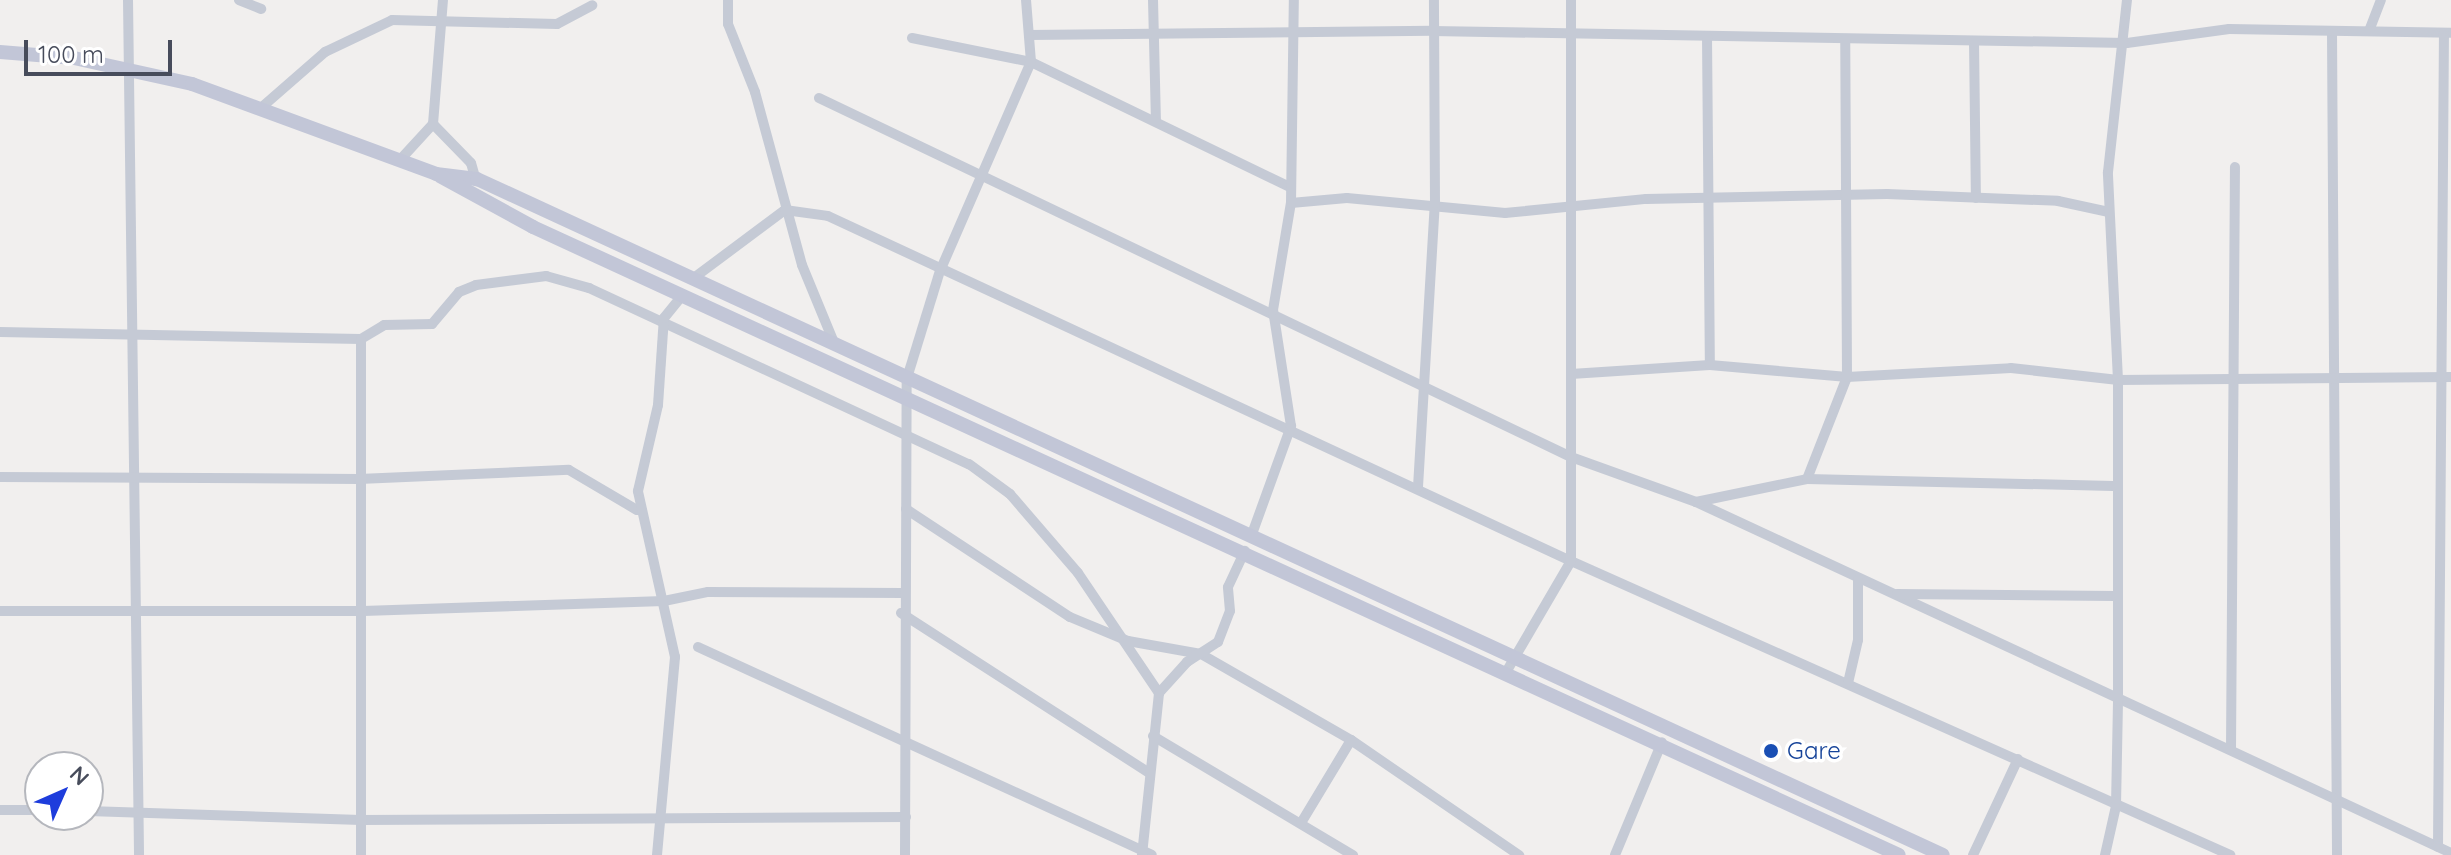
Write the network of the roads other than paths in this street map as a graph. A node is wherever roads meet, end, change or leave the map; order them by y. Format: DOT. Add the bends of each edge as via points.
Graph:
graph roads {
  1 [pos="128,0"];
  2 [pos="239,0"];
  3 [pos="443,0"];
  4 [pos="728,0"];
  5 [pos="1026,0"];
  6 [pos="1153,0"];
  7 [pos="1294,0"];
  8 [pos="1434,0"];
  9 [pos="1571,0"];
  10 [pos="2127,0"];
  11 [pos="2381,0"];
  12 [pos="592,5"];
  13 [pos="261,9"];
  14 [pos="442,22"];
  15 [pos="1291,31"];
  16 [pos="1432,31"];
  17 [pos="2369,31"];
  18 [pos="1571,33"];
  19 [pos="2332,33"];
  20 [pos="2447,33"];
  21 [pos="1029,35"];
  22 [pos="1155,35"];
  23 [pos="1707,36"];
  24 [pos="912,38"];
  25 [pos="1845,40"];
  26 [pos="1974,41"];
  27 [pos="2127,43"];
  28 [pos="0,52"];
  29 [pos="1031,62"];
  30 [pos="131,68"];
  31 [pos="819,98"];
  32 [pos="262,107"];
  33 [pos="1156,119"];
  34 [pos="433,124"];
  35 [pos="399,161"];
  36 [pos="2235,167"];
  37 [pos="979,172"];
  38 [pos="436,174"];
  39 [pos="477,179"];
  40 [pos="1290,187"];
  41 [pos="471,196"];
  42 [pos="1845,197"];
  43 [pos="1976,198"];
  44 [pos="1704,199"];
  45 [pos="1291,203"];
  46 [pos="1435,203"];
  47 [pos="1571,209"];
  48 [pos="785,210"];
  49 [pos="2109,212"];
  50 [pos="940,271"];
  51 [pos="695,277"];
  52 [pos="682,296"];
  53 [pos="1273,310"];
  54 [pos="664,318"];
  55 [pos="0,332"];
  56 [pos="137,334"];
  57 [pos="361,339"];
  58 [pos="836,347"];
  59 [pos="1710,365"];
  60 [pos="1571,374"];
  61 [pos="1847,377"];
  62 [pos="2336,377"];
  63 [pos="2447,377"];
  64 [pos="907,378"];
  65 [pos="2231,379"];
  66 [pos="2118,380"];
  67 [pos="1421,382"];
  68 [pos="906,400"];
  69 [pos="1291,426"];
  70 [pos="902,429"];
  71 [pos="1571,457"];
  72 [pos="0,477"];
  73 [pos="359,479"];
  74 [pos="1807,479"];
  75 [pos="135,481"];
  76 [pos="2113,486"];
  77 [pos="1418,487"];
  78 [pos="1696,502"];
  79 [pos="906,509"];
  80 [pos="637,510"];
  81 [pos="1252,534"];
  82 [pos="1245,551"];
  83 [pos="1571,561"];
  84 [pos="1858,580"];
  85 [pos="902,593"];
  86 [pos="1891,593"];
  87 [pos="2115,596"];
  88 [pos="664,601"];
  89 [pos="0,611"];
  90 [pos="363,611"];
  91 [pos="136,613"];
  92 [pos="901,613"];
  93 [pos="1128,641"];
  94 [pos="698,647"];
  95 [pos="1201,654"];
  96 [pos="1514,656"];
  97 [pos="1505,674"];
  98 [pos="1848,683"];
  99 [pos="1159,693"];
  100 [pos="2118,701"];
  101 [pos="1670,724"];
  102 [pos="1153,736"];
  103 [pos="910,739"];
  104 [pos="1351,740"];
  105 [pos="1663,741"];
  106 [pos="2231,749"];
  107 [pos="2018,759"];
  108 [pos="1149,773"];
  109 [pos="2341,799"];
  110 [pos="2116,806"];
  111 [pos="0,810"];
  112 [pos="24,810"];
  113 [pos="104,811"];
  114 [pos="140,811"];
  115 [pos="658,817"];
  116 [pos="906,817"];
  117 [pos="361,820"];
  118 [pos="1301,823"];
  119 [pos="2438,847"];
  120 [pos="2451,853"];
  121 [pos="1145,854"];
  122 [pos="139,855"];
  123 [pos="361,855"];
  124 [pos="657,855"];
  125 [pos="905,855"];
  126 [pos="1353,855"];
  127 [pos="1519,855"];
  128 [pos="1615,855"];
  129 [pos="1899,855"];
  130 [pos="1943,855"];
  131 [pos="1973,855"];
  132 [pos="2105,855"];
  133 [pos="2230,855"];
  134 [pos="2337,855"];
  1 -- 30 [label="street"];
  2 -- 13 [label="street"];
  3 -- 14 [label="street"];
  4 -- 48 [label="street" via="728,24 755,92"];
  5 -- 21 [label="street"];
  6 -- 22 [label="street"];
  7 -- 15 [label="street"];
  8 -- 16 [label="street"];
  9 -- 18 [label="street"];
  10 -- 27 [label="street"];
  11 -- 17 [label="street"];
  12 -- 14 [label="street" via="557,24"];
  14 -- 32 [label="street" via="392,20 325,52"];
  14 -- 34 [label="street"];
  15 -- 16 [label="street"];
  15 -- 22 [label="street"];
  15 -- 40 [label="street"];
  16 -- 18 [label="street"];
  16 -- 46 [label="street"];
  17 -- 19 [label="street"];
  17 -- 20 [label="street"];
  18 -- 23 [label="street"];
  18 -- 47 [label="street"];
  19 -- 27 [label="street" via="2229,29"];
  19 -- 62 [label="street"];
  20 -- 63 [label="street"];
  21 -- 22 [label="street"];
  21 -- 29 [label="street"];
  22 -- 33 [label="street"];
  23 -- 25 [label="street"];
  23 -- 44 [label="street"];
  24 -- 29 [label="street"];
  25 -- 26 [label="street"];
  25 -- 42 [label="street"];
  26 -- 27 [label="street"];
  26 -- 43 [label="street"];
  27 -- 49 [label="street"];
  28 -- 30 [label="main road"];
  29 -- 33 [label="street"];
  29 -- 37 [label="street"];
  30 -- 32 [label="main road"];
  30 -- 56 [label="street"];
  31 -- 37 [label="street"];
  32 -- 35 [label="main road"];
  33 -- 40 [label="street"];
  34 -- 35 [label="street"];
  34 -- 39 [label="street"];
  35 -- 38 [label="main road"];
  36 -- 65 [label="street"];
  37 -- 50 [label="street"];
  37 -- 53 [label="street"];
  38 -- 39 [label="main road"];
  38 -- 41 [label="main road"];
  39 -- 41 [label="street"];
  39 -- 51 [label="main road"];
  40 -- 45 [label="street"];
  41 -- 52 [label="main road"];
  42 -- 43 [label="street"];
  42 -- 44 [label="street"];
  42 -- 61 [label="street"];
  43 -- 49 [label="street"];
  44 -- 47 [label="street"];
  44 -- 59 [label="street"];
  45 -- 46 [label="street"];
  45 -- 53 [label="street"];
  46 -- 47 [label="street" via="1505,213"];
  46 -- 67 [label="street"];
  47 -- 60 [label="street"];
  48 -- 50 [label="street" via="828,216"];
  48 -- 51 [label="street"];
  48 -- 58 [label="street"];
  49 -- 66 [label="street"];
  50 -- 64 [label="street"];
  50 -- 69 [label="street"];
  51 -- 58 [label="main road"];
  52 -- 54 [label="street"];
  52 -- 68 [label="main road"];
  53 -- 67 [label="street"];
  53 -- 69 [label="street"];
  54 -- 57 [label="street" via="546,276 476,285 459,292 432,324 384,325"];
  54 -- 70 [label="street"];
  54 -- 80 [label="street" via="658,405"];
  55 -- 56 [label="street"];
  56 -- 57 [label="street"];
  56 -- 75 [label="street"];
  57 -- 73 [label="street"];
  58 -- 64 [label="main road"];
  59 -- 60 [label="street"];
  59 -- 61 [label="street"];
  60 -- 71 [label="street"];
  61 -- 66 [label="street" via="2011,368"];
  61 -- 74 [label="street"];
  62 -- 63 [label="street"];
  62 -- 65 [label="street"];
  62 -- 109 [label="street"];
  63 -- 119 [label="street"];
  64 -- 68 [label="street"];
  64 -- 81 [label="main road"];
  65 -- 66 [label="street"];
  65 -- 106 [label="street"];
  66 -- 76 [label="street"];
  67 -- 71 [label="street"];
  67 -- 77 [label="street"];
  68 -- 70 [label="street"];
  68 -- 82 [label="main road"];
  69 -- 77 [label="street"];
  69 -- 81 [label="street"];
  70 -- 79 [label="street"];
  70 -- 93 [label="street" via="1010,494"];
  71 -- 78 [label="street"];
  71 -- 83 [label="street"];
  72 -- 75 [label="street"];
  73 -- 75 [label="street"];
  73 -- 80 [label="street" via="569,470"];
  73 -- 90 [label="street"];
  74 -- 76 [label="street"];
  74 -- 78 [label="street"];
  75 -- 91 [label="street"];
  76 -- 87 [label="street"];
  77 -- 83 [label="street"];
  78 -- 84 [label="street"];
  79 -- 85 [label="street"];
  79 -- 93 [label="street" via="1070,617"];
  80 -- 88 [label="street"];
  81 -- 96 [label="main road"];
  82 -- 95 [label="street" via="1228,587 1230,611 1218,642"];
  82 -- 97 [label="main road"];
  83 -- 96 [label="street"];
  83 -- 98 [label="street"];
  84 -- 86 [label="street"];
  84 -- 98 [label="street" via="1858,640"];
  85 -- 88 [label="street" via="708,592"];
  85 -- 92 [label="street"];
  86 -- 87 [label="street"];
  86 -- 100 [label="street"];
  87 -- 100 [label="street"];
  88 -- 90 [label="street"];
  88 -- 115 [label="street" via="675,657"];
  89 -- 91 [label="street"];
  90 -- 91 [label="street"];
  90 -- 117 [label="street"];
  91 -- 114 [label="street"];
  92 -- 103 [label="street"];
  92 -- 108 [label="street"];
  93 -- 95 [label="street"];
  93 -- 99 [label="street"];
  94 -- 103 [label="street"];
  95 -- 99 [label="street"];
  95 -- 104 [label="street"];
  96 -- 97 [label="street"];
  96 -- 101 [label="main road"];
  97 -- 105 [label="main road"];
  98 -- 107 [label="street"];
  99 -- 102 [label="street"];
  100 -- 106 [label="street"];
  100 -- 110 [label="street"];
  101 -- 105 [label="main road"];
  101 -- 130 [label="main road"];
  102 -- 108 [label="street"];
  102 -- 118 [label="street"];
  103 -- 116 [label="street"];
  103 -- 121 [label="street"];
  104 -- 118 [label="street"];
  104 -- 127 [label="street"];
  105 -- 128 [label="street"];
  105 -- 129 [label="main road"];
  106 -- 109 [label="street"];
  107 -- 110 [label="street"];
  107 -- 131 [label="street"];
  108 -- 121 [label="street"];
  109 -- 119 [label="street"];
  109 -- 134 [label="street"];
  110 -- 132 [label="street"];
  110 -- 133 [label="street"];
  111 -- 112 [label="street"];
  113 -- 114 [label="street"];
  114 -- 117 [label="street"];
  114 -- 122 [label="street"];
  115 -- 116 [label="street"];
  115 -- 117 [label="street"];
  115 -- 124 [label="street"];
  116 -- 125 [label="street"];
  117 -- 123 [label="street"];
  118 -- 126 [label="street"];
  119 -- 120 [label="street"];
}
